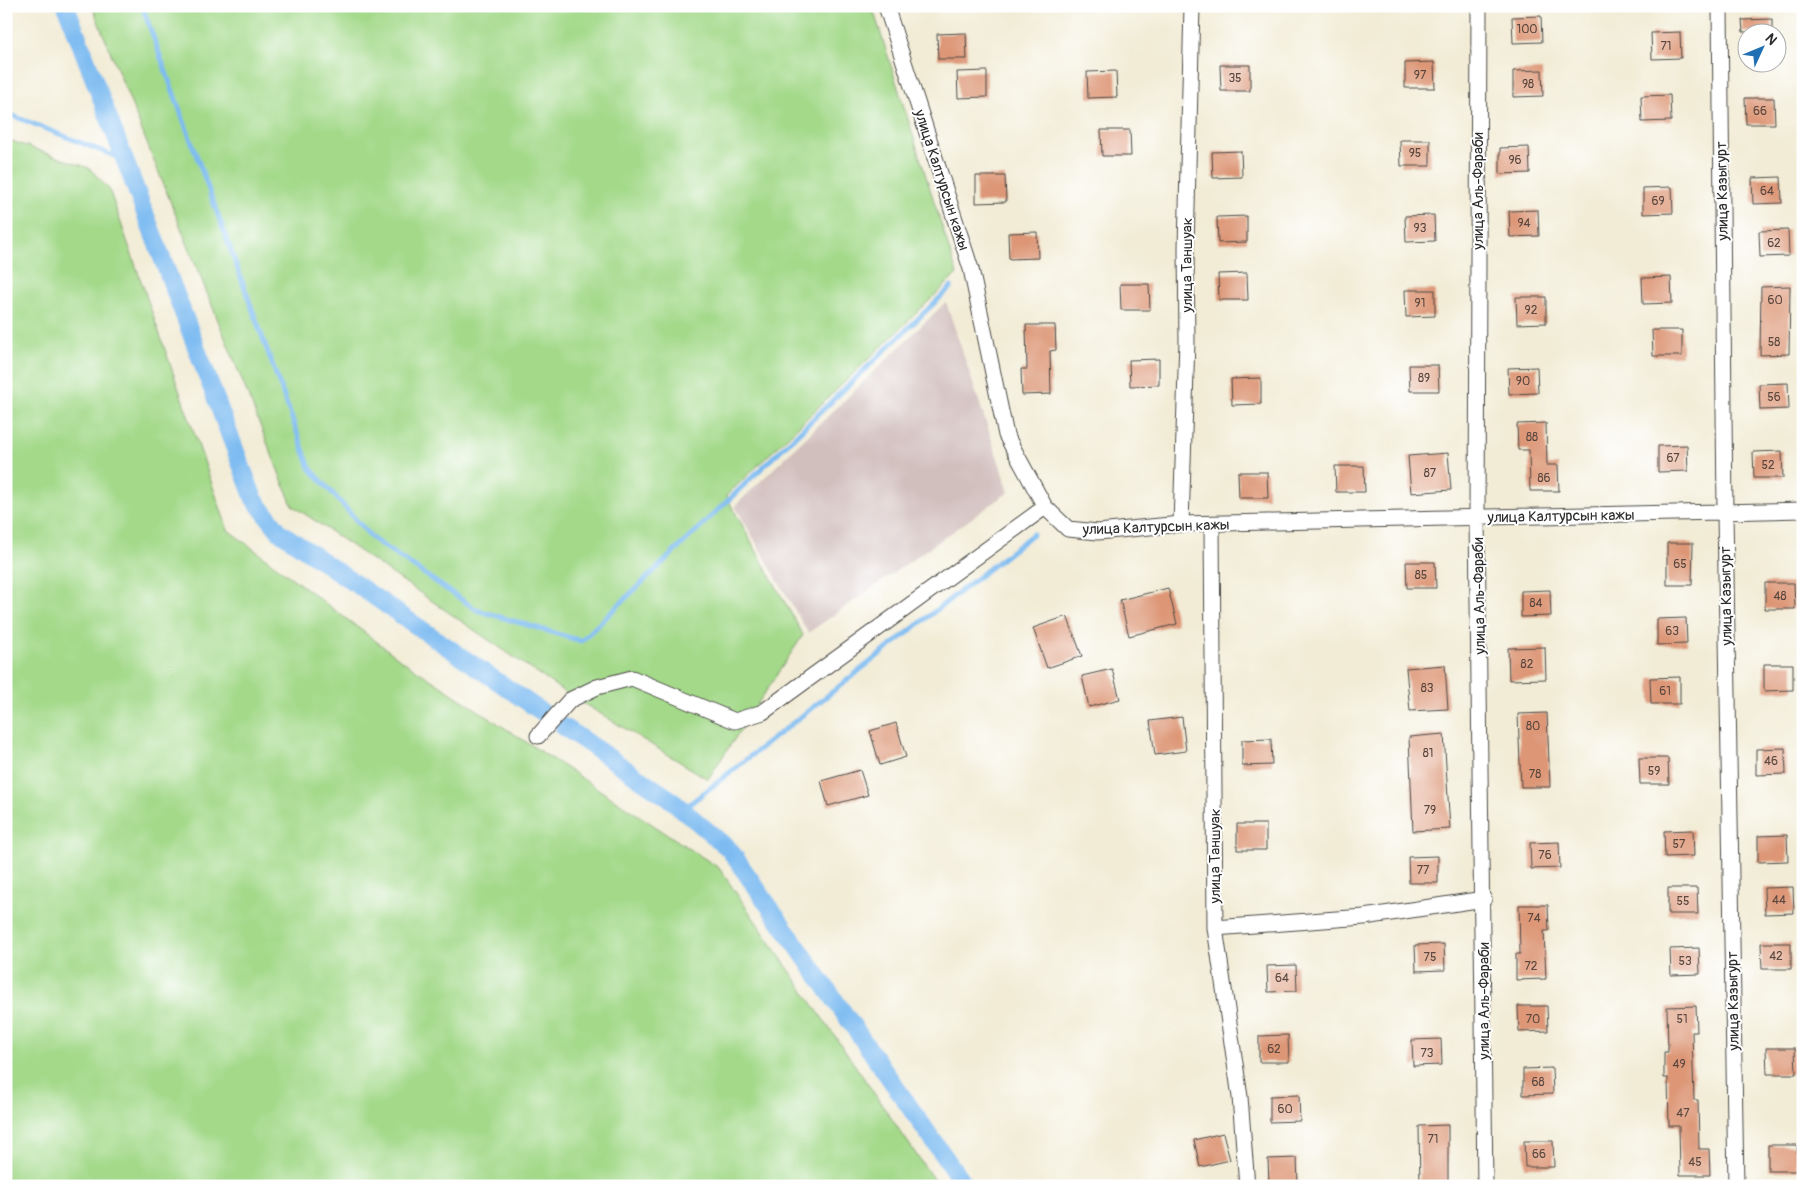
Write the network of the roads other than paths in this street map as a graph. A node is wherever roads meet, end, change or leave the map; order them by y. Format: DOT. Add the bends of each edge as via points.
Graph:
graph roads {
  1 [pos="886,6"];
  2 [pos="1192,6"];
  3 [pos="1479,6"];
  4 [pos="1720,6"];
  5 [pos="1045,507"];
  6 [pos="1803,510"];
  7 [pos="1725,512"];
  8 [pos="1477,518"];
  9 [pos="1180,524"];
  10 [pos="1212,525"];
  11 [pos="538,736"];
  12 [pos="1484,899"];
  13 [pos="1215,928"];
  14 [pos="1247,1186"];
  15 [pos="1486,1186"];
  16 [pos="1736,1186"];
  1 -- 5 [label="street, улица Калтурсын кажы" via="971,269 1006,434"];
  2 -- 9 [label="street, улица Таншуак" via="1187,341"];
  3 -- 8 [label="street, улица Аль-Фараби"];
  4 -- 7 [label="street, улица Казыгурт"];
  5 -- 9 [label="street, улица Калтурсын кажы" via="1068,529 1098,532"];
  5 -- 11 [label="street" via="763,712 735,721 632,678 597,687 570,700"];
  6 -- 7 [label="street, улица Калтурсын кажы"];
  7 -- 8 [label="street, улица Калтурсын кажы"];
  7 -- 16 [label="street, улица Казыгурт"];
  8 -- 10 [label="street, улица Калтурсын кажы"];
  8 -- 12 [label="street, улица Аль-Фараби"];
  9 -- 10 [label="street, улица Калтурсын кажы"];
  10 -- 13 [label="street, улица Таншуак"];
  12 -- 13 [label="street" via="1364,917"];
  12 -- 15 [label="street, улица Аль-Фараби"];
  13 -- 14 [label="street, улица Таншуак" via="1240,1097"];
}
